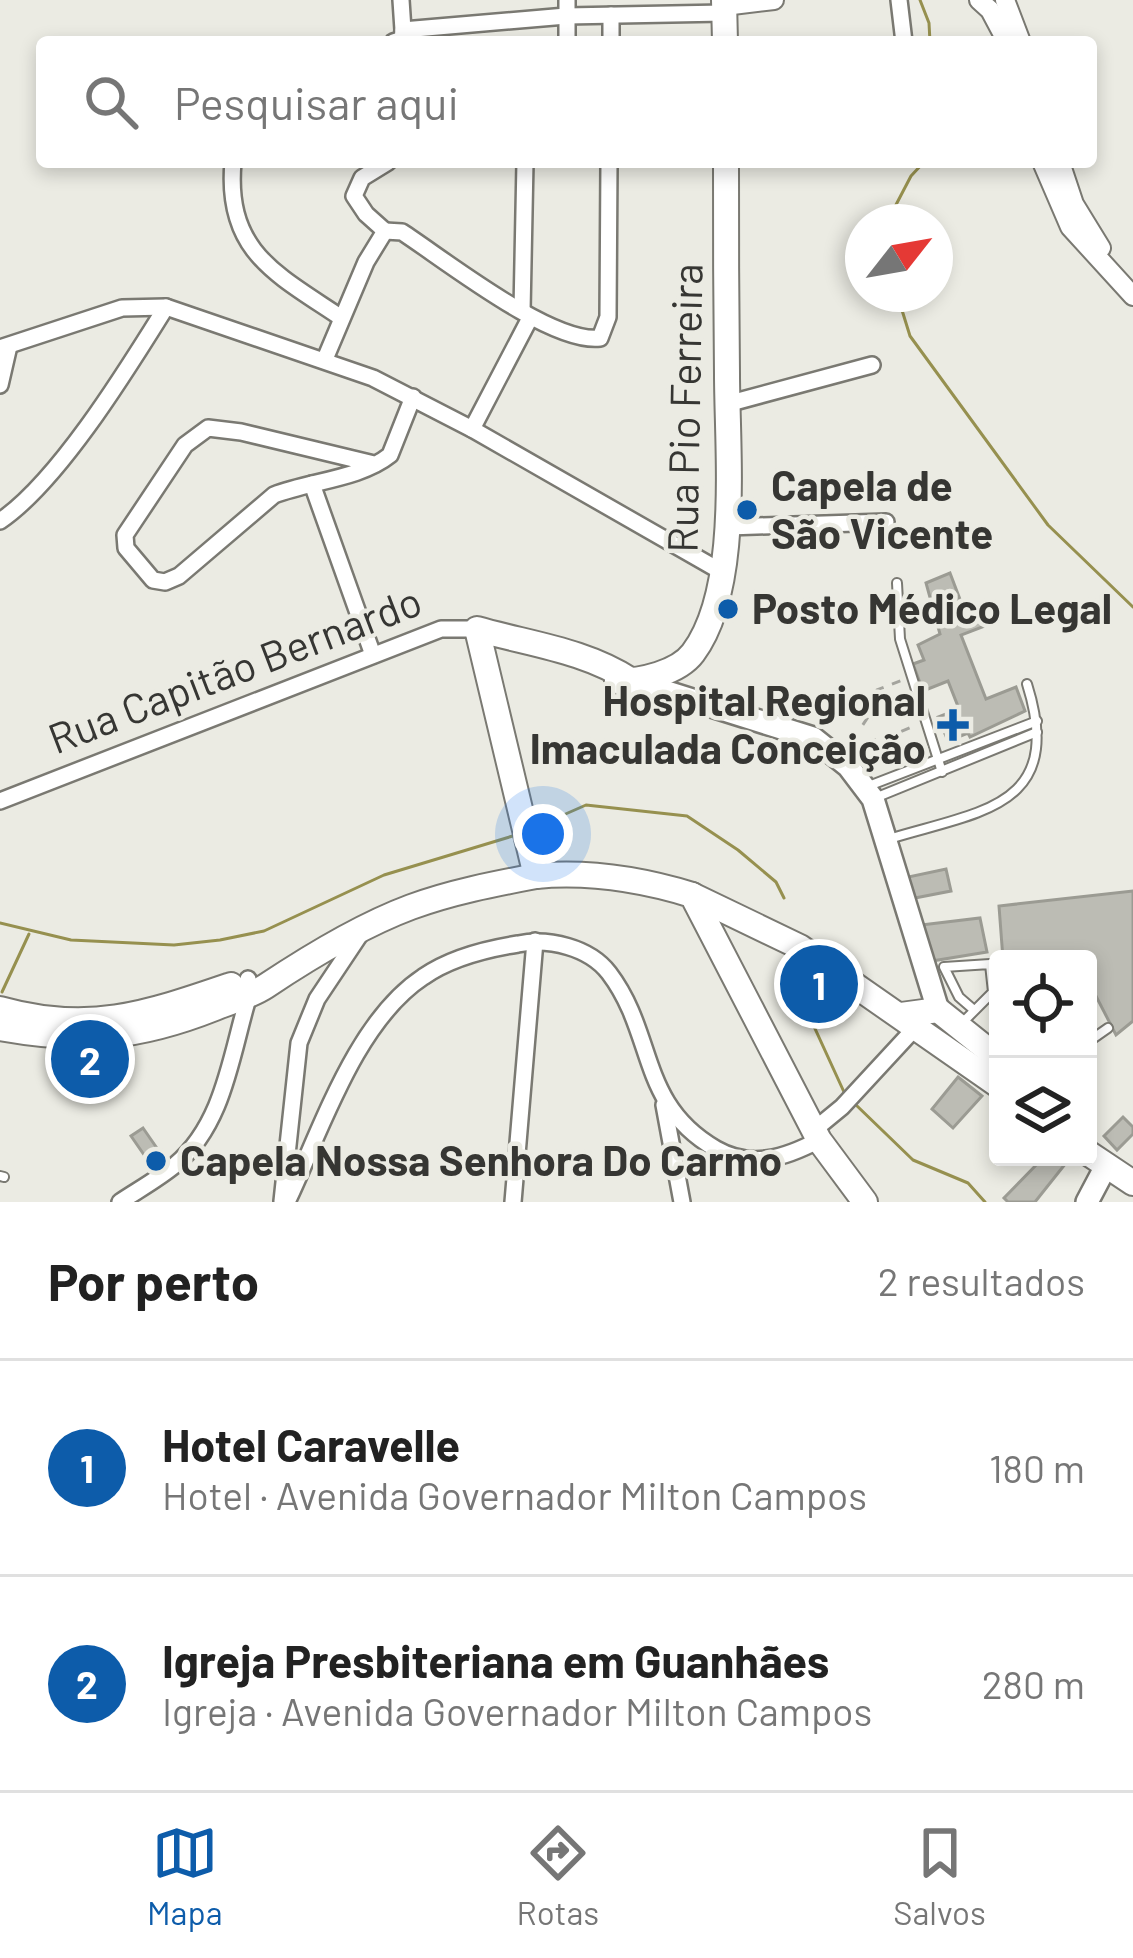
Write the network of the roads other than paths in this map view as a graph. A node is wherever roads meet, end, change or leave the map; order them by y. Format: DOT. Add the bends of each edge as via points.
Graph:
graph roads {
  1 [pos="401,0"];
  2 [pos="774,0"];
  3 [pos="899,0"];
  4 [pos="979,0"];
  5 [pos="1005,0"];
  6 [pos="724,6"];
  7 [pos="567,8"];
  8 [pos="611,15"];
  9 [pos="400,36"];
  10 [pos="411,36"];
  11 [pos="611,36"];
  12 [pos="903,36"];
  13 [pos="1003,36"];
  14 [pos="1019,36"];
  15 [pos="232,168"];
  16 [pos="378,168"];
  17 [pos="525,168"];
  18 [pos="609,168"];
  19 [pos="726,168"];
  20 [pos="1045,168"];
  21 [pos="1062,168"];
  22 [pos="385,230"];
  23 [pos="1133,282"];
  24 [pos="1133,296"];
  25 [pos="166,307"];
  26 [pos="526,314"];
  27 [pos="340,317"];
  28 [pos="5,347"];
  29 [pos="326,359"];
  30 [pos="872,364"];
  31 [pos="0,385"];
  32 [pos="412,397"];
  33 [pos="727,404"];
  34 [pos="472,429"];
  35 [pos="374,464"];
  36 [pos="313,484"];
  37 [pos="0,521"];
  38 [pos="886,522"];
  39 [pos="728,527"];
  40 [pos="722,572"];
  41 [pos="897,583"];
  42 [pos="489,632"];
  43 [pos="373,656"];
  44 [pos="632,680"];
  45 [pos="1027,685"];
  46 [pos="1037,727"];
  47 [pos="939,761"];
  48 [pos="942,772"];
  49 [pos="870,793"];
  50 [pos="0,802"];
  51 [pos="888,839"];
  52 [pos="536,876"];
  53 [pos="692,895"];
  54 [pos="364,928"];
  55 [pos="535,941"];
  56 [pos="249,987"];
  57 [pos="941,997"];
  58 [pos="0,1009"];
  59 [pos="908,1021"];
  60 [pos="960,1027"];
  61 [pos="0,1028"];
  62 [pos="1108,1028"];
  63 [pos="1097,1036"];
  64 [pos="989,1051"];
  65 [pos="989,1071"];
  66 [pos="663,1099"];
  67 [pos="816,1135"];
  68 [pos="1097,1160"];
  69 [pos="1096,1166"];
  70 [pos="1133,1184"];
  71 [pos="120,1202"];
  72 [pos="284,1202"];
  73 [pos="513,1202"];
  74 [pos="682,1202"];
  75 [pos="865,1202"];
  76 [pos="1087,1202"];
  1 -- 9 [label="street"];
  2 -- 6 [label="street"];
  3 -- 12 [label="street"];
  4 -- 13 [label="street"];
  5 -- 14 [label="street"];
  6 -- 8 [label="street"];
  7 -- 8 [label="street"];
  7 -- 10 [label="street"];
  8 -- 11 [label="street"];
  15 -- 27 [label="street" via="238,225 252,253"];
  16 -- 22 [label="street" via="354,196"];
  17 -- 26 [label="street"];
  18 -- 26 [label="street" via="606,330 593,339"];
  19 -- 33 [label="main road, Rua Pio Ferreira"];
  20 -- 24 [label="street" via="1070,227"];
  21 -- 23 [label="street" via="1091,237"];
  22 -- 26 [label="street" via="402,232"];
  22 -- 27 [label="street"];
  25 -- 28 [label="street" via="122,308"];
  25 -- 29 [label="street"];
  25 -- 37 [label="street" via="122,380"];
  26 -- 34 [label="street"];
  27 -- 29 [label="street"];
  28 -- 31 [label="street"];
  29 -- 32 [label="street"];
  30 -- 33 [label="street"];
  32 -- 34 [label="street"];
  32 -- 35 [label="street" via="390,455"];
  33 -- 39 [label="main road, Rua Pio Ferreira"];
  34 -- 40 [label="street"];
  35 -- 36 [label="street"];
  35 -- 36 [label="street" via="220,427 196,434 125,535 126,548 153,580 165,582 274,495"];
  36 -- 43 [label="street"];
  38 -- 39 [label="street"];
  39 -- 40 [label="main road, Rua Pio Ferreira"];
  40 -- 44 [label="main road, Rua Pio Ferreira" via="693,652"];
  41 -- 47 [label="lane" via="900,639"];
  42 -- 43 [label="street, Rua Capitão Bernardo" via="441,629"];
  42 -- 44 [label="main road, Rua Capitão Bernardo"];
  42 -- 52 [label="main road"];
  43 -- 50 [label="street, Rua Capitão Bernardo"];
  44 -- 49 [label="main road, Rua Capitão Bernardo" via="813,738"];
  45 -- 46 [label="lane"];
  46 -- 47 [label="lane"];
  46 -- 48 [label="lane"];
  46 -- 51 [label="lane" via="1032,766 1009,799"];
  47 -- 48 [label="lane"];
  47 -- 49 [label="lane"];
  48 -- 49 [label="lane"];
  49 -- 51 [label="main road, Rua Capitão Bernardo"];
  51 -- 57 [label="main road, Rua Capitão Bernardo"];
  52 -- 53 [label="main road" via="594,874"];
  52 -- 54 [label="main road" via="474,887"];
  53 -- 59 [label="main road" via="789,941"];
  53 -- 67 [label="main road"];
  54 -- 56 [label="main road"];
  54 -- 72 [label="street" via="299,1043"];
  55 -- 66 [label="street" via="566,946 608,970"];
  55 -- 72 [label="street" via="493,948 422,977 386,1012 364,1040"];
  55 -- 73 [label="street"];
  56 -- 58 [label="main road" via="83,1023"];
  56 -- 61 [label="main road" via="129,1036 74,1040"];
  56 -- 71 [label="street" via="217,1110 176,1164"];
  57 -- 59 [label="main road"];
  57 -- 60 [label="main road"];
  57 -- 60 [label="lane" via="944,967 990,964 993,992"];
  59 -- 60 [label="main road"];
  59 -- 67 [label="street"];
  60 -- 64 [label="main road"];
  60 -- 65 [label="main road"];
  62 -- 63 [label="lane"];
  66 -- 67 [label="street" via="688,1132 733,1158 790,1155"];
  66 -- 74 [label="street"];
  67 -- 75 [label="main road"];
  68 -- 70 [label="main road"];
  69 -- 76 [label="main road"];
}
